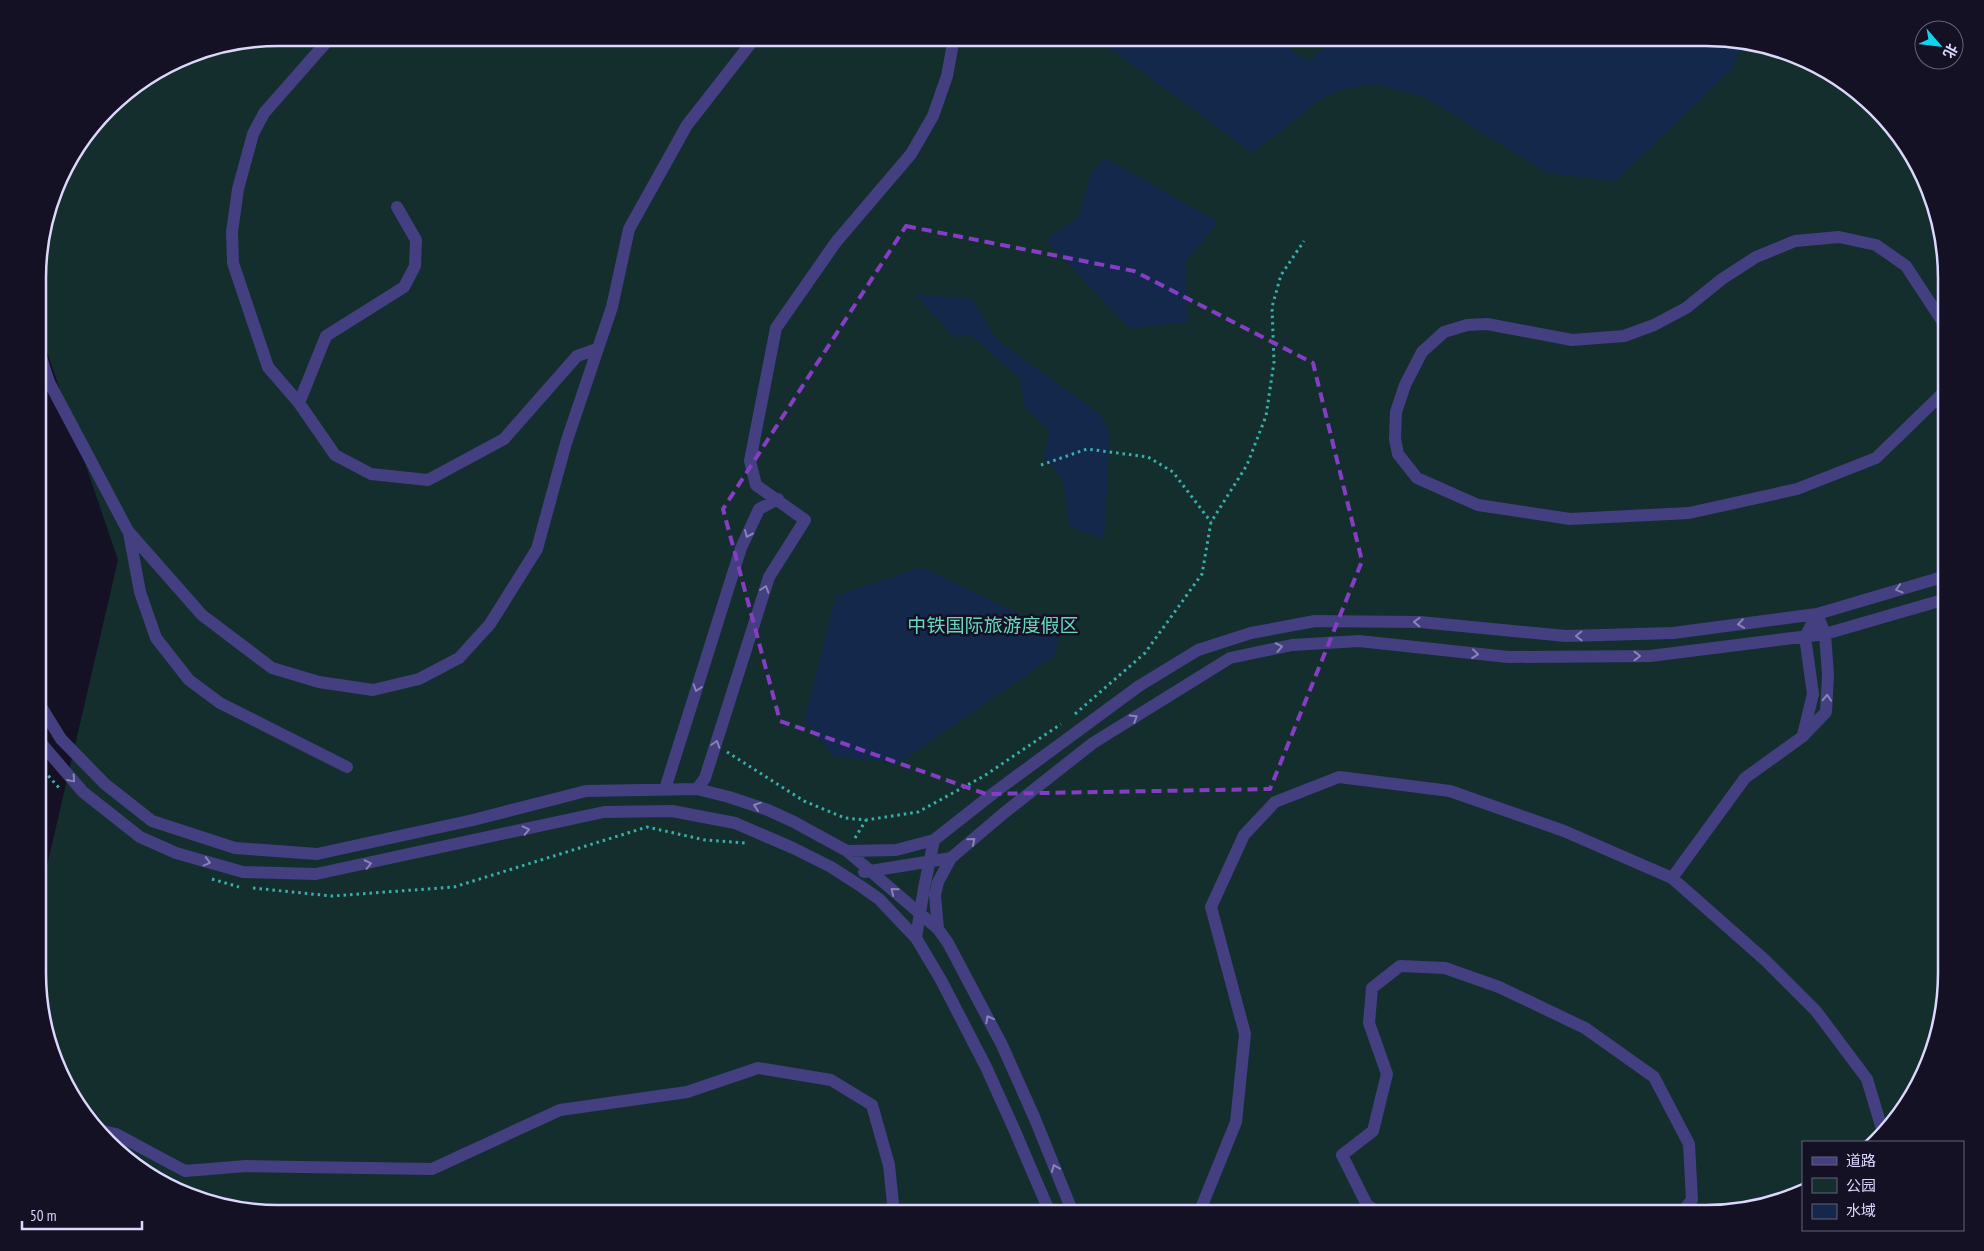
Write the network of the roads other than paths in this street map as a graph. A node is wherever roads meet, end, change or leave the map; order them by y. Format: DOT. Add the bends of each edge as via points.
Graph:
graph roads {
  1 [pos="323,46"];
  2 [pos="749,46"];
  3 [pos="953,46"];
  4 [pos="397,208"];
  5 [pos="1938,315"];
  6 [pos="597,349"];
  7 [pos="46,373"];
  8 [pos="1938,398"];
  9 [pos="299,403"];
  10 [pos="778,499"];
  11 [pos="128,531"];
  12 [pos="1938,578"];
  13 [pos="1938,601"];
  14 [pos="1816,614"];
  15 [pos="1825,634"];
  16 [pos="1805,636"];
  17 [pos="46,714"];
  18 [pos="1802,737"];
  19 [pos="46,749"];
  20 [pos="347,767"];
  21 [pos="665,789"];
  22 [pos="697,789"];
  23 [pos="934,840"];
  24 [pos="847,851"];
  25 [pos="952,858"];
  26 [pos="931,861"];
  27 [pos="870,871"];
  28 [pos="844,875"];
  29 [pos="1672,878"];
  30 [pos="920,912"];
  31 [pos="938,929"];
  32 [pos="916,938"];
  33 [pos="1881,1125"];
  34 [pos="110,1133"];
  35 [pos="893,1205"];
  36 [pos="1046,1205"];
  37 [pos="1070,1205"];
  38 [pos="1202,1205"];
  39 [pos="1367,1205"];
  40 [pos="1688,1205"];
  1 -- 9 [label="street" via="264,113 253,134 238,189 232,232 233,263 268,367"];
  2 -- 6 [label="street" via="687,125 629,230 612,307"];
  3 -- 10 [label="street" via="947,76 933,116 911,154 836,242 776,328 750,461 756,485"];
  4 -- 9 [label="street" via="416,240 415,266 404,287 326,336"];
  5 -- 8 [label="street" via="1906,266 1876,246 1839,237 1795,241 1756,257 1686,308 1624,336 1572,340 1487,324 1467,325 1444,332 1422,352 1405,385 1396,412 1395,438 1398,454 1417,478 1478,505 1570,519 1690,513 1797,489 1876,458"];
  6 -- 9 [label="street" via="577,356 504,439 428,480 371,474 334,455"];
  6 -- 11 [label="street" via="566,442 537,549 490,624 459,658 420,679 373,690 319,682 272,668 202,615"];
  7 -- 11 [label="street"];
  10 -- 21 [label="street, one-way" via="758,509 741,548"];
  22 -- 10 [label="street, one-way" via="705,778 769,577 805,520"];
  11 -- 20 [label="street" via="140,592 156,638 189,680 220,703"];
  12 -- 14 [label="street, one-way"];
  13 -- 15 [label="street"];
  14 -- 15 [label="street"];
  14 -- 16 [label="street"];
  14 -- 23 [label="street, one-way" via="1673,633 1566,636 1420,622 1315,621 1251,633 1198,650 1139,686"];
  15 -- 16 [label="street"];
  18 -- 15 [label="street, one-way" via="1826,712"];
  16 -- 18 [label="street" via="1813,694"];
  25 -- 16 [label="street, one-way" via="1093,743 1230,658 1292,644 1359,641 1508,657 1650,656"];
  17 -- 21 [label="street" via="61,739 98,777 152,821 235,848 317,854 586,791"];
  18 -- 29 [label="street" via="1745,778"];
  19 -- 28 [label="street, one-way" via="83,792 140,837 176,853 243,872 316,874 604,812 672,811 735,823"];
  21 -- 22 [label="street"];
  24 -- 22 [label="street, one-way" via="768,810"];
  23 -- 24 [label="street" via="901,849"];
  23 -- 26 [label="street"];
  24 -- 27 [label="street"];
  25 -- 26 [label="street"];
  25 -- 31 [label="street" via="938,882 935,895"];
  26 -- 27 [label="street"];
  26 -- 30 [label="street"];
  27 -- 28 [label="street"];
  30 -- 27 [label="street, one-way"];
  28 -- 32 [label="street" via="879,899"];
  29 -- 33 [label="street" via="1765,960 1816,1011 1867,1079"];
  29 -- 38 [label="street" via="1564,831 1450,790 1339,777 1275,802 1244,835 1211,907 1245,1034 1236,1122"];
  30 -- 31 [label="street"];
  30 -- 32 [label="street"];
  37 -- 31 [label="street, one-way" via="1002,1044"];
  32 -- 36 [label="street" via="986,1067"];
  34 -- 35 [label="street" via="185,1171 246,1166 432,1169 560,1110 687,1092 758,1068 831,1080 872,1105 889,1165"];
  39 -- 40 [label="street" via="1342,1155 1372,1131 1387,1074 1369,1023 1372,988 1400,966 1445,968 1499,987 1585,1028 1654,1077 1688,1144 1692,1200"];
}
